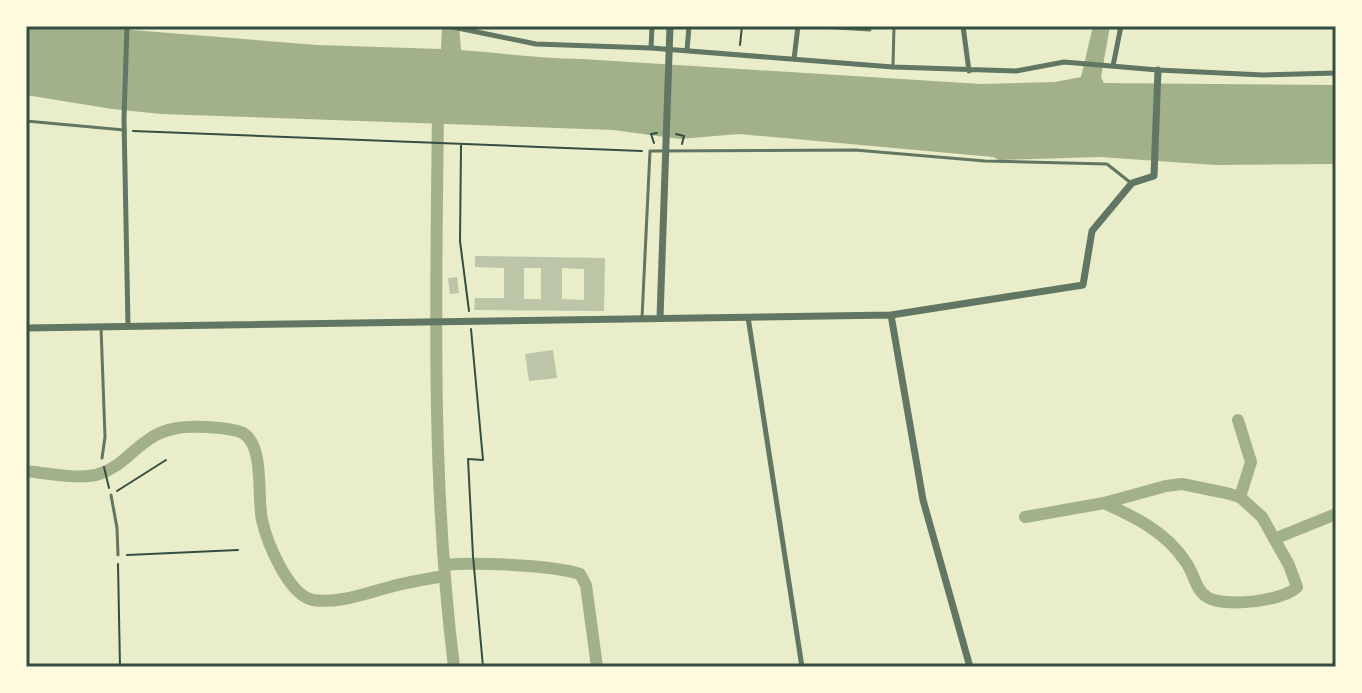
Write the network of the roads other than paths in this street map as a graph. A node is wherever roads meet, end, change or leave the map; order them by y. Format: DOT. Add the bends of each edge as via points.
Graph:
graph roads {
  1 [pos="127,26"];
  2 [pos="448,26"];
  3 [pos="652,26"];
  4 [pos="670,26"];
  5 [pos="689,26"];
  6 [pos="798,26"];
  7 [pos="804,26"];
  8 [pos="894,26"];
  9 [pos="963,26"];
  10 [pos="1121,26"];
  11 [pos="870,30"];
  12 [pos="651,48"];
  13 [pos="687,51"];
  14 [pos="794,59"];
  15 [pos="1110,66"];
  16 [pos="893,67"];
  17 [pos="1158,70"];
  18 [pos="969,71"];
  19 [pos="1336,73"];
  20 [pos="26,121"];
  21 [pos="124,130"];
  22 [pos="1132,183"];
  23 [pos="891,315"];
  24 [pos="748,317"];
  25 [pos="642,318"];
  26 [pos="660,318"];
  27 [pos="128,326"];
  28 [pos="101,327"];
  29 [pos="26,328"];
  30 [pos="102,458"];
  31 [pos="111,495"];
  32 [pos="118,555"];
  33 [pos="1336,652"];
  34 [pos="802,667"];
  35 [pos="970,667"];
  36 [pos="1335,667"];
  1 -- 21 [label="street"];
  2 -- 12 [label="street" via="536,44"];
  3 -- 12 [label="street"];
  4 -- 26 [label="street"];
  5 -- 13 [label="street"];
  6 -- 14 [label="street"];
  7 -- 11 [label="lane"];
  8 -- 16 [label="lane"];
  9 -- 18 [label="street"];
  10 -- 15 [label="street"];
  12 -- 13 [label="street"];
  13 -- 14 [label="street"];
  14 -- 16 [label="street"];
  15 -- 17 [label="street"];
  15 -- 18 [label="street" via="1064,62 1016,71"];
  16 -- 18 [label="street"];
  17 -- 19 [label="street"];
  17 -- 22 [label="street" via="1154,176"];
  20 -- 21 [label="lane"];
  21 -- 27 [label="street"];
  22 -- 23 [label="street" via="1092,231 1083,285"];
  22 -- 25 [label="lane" via="1107,164 855,150 650,151"];
  23 -- 24 [label="street"];
  23 -- 35 [label="street" via="923,500"];
  24 -- 26 [label="street"];
  24 -- 34 [label="street"];
  25 -- 26 [label="street"];
  25 -- 27 [label="street"];
  27 -- 28 [label="street"];
  28 -- 29 [label="street"];
  28 -- 30 [label="lane"];
  31 -- 32 [label="lane"];
  33 -- 36 [label="street"];
}
